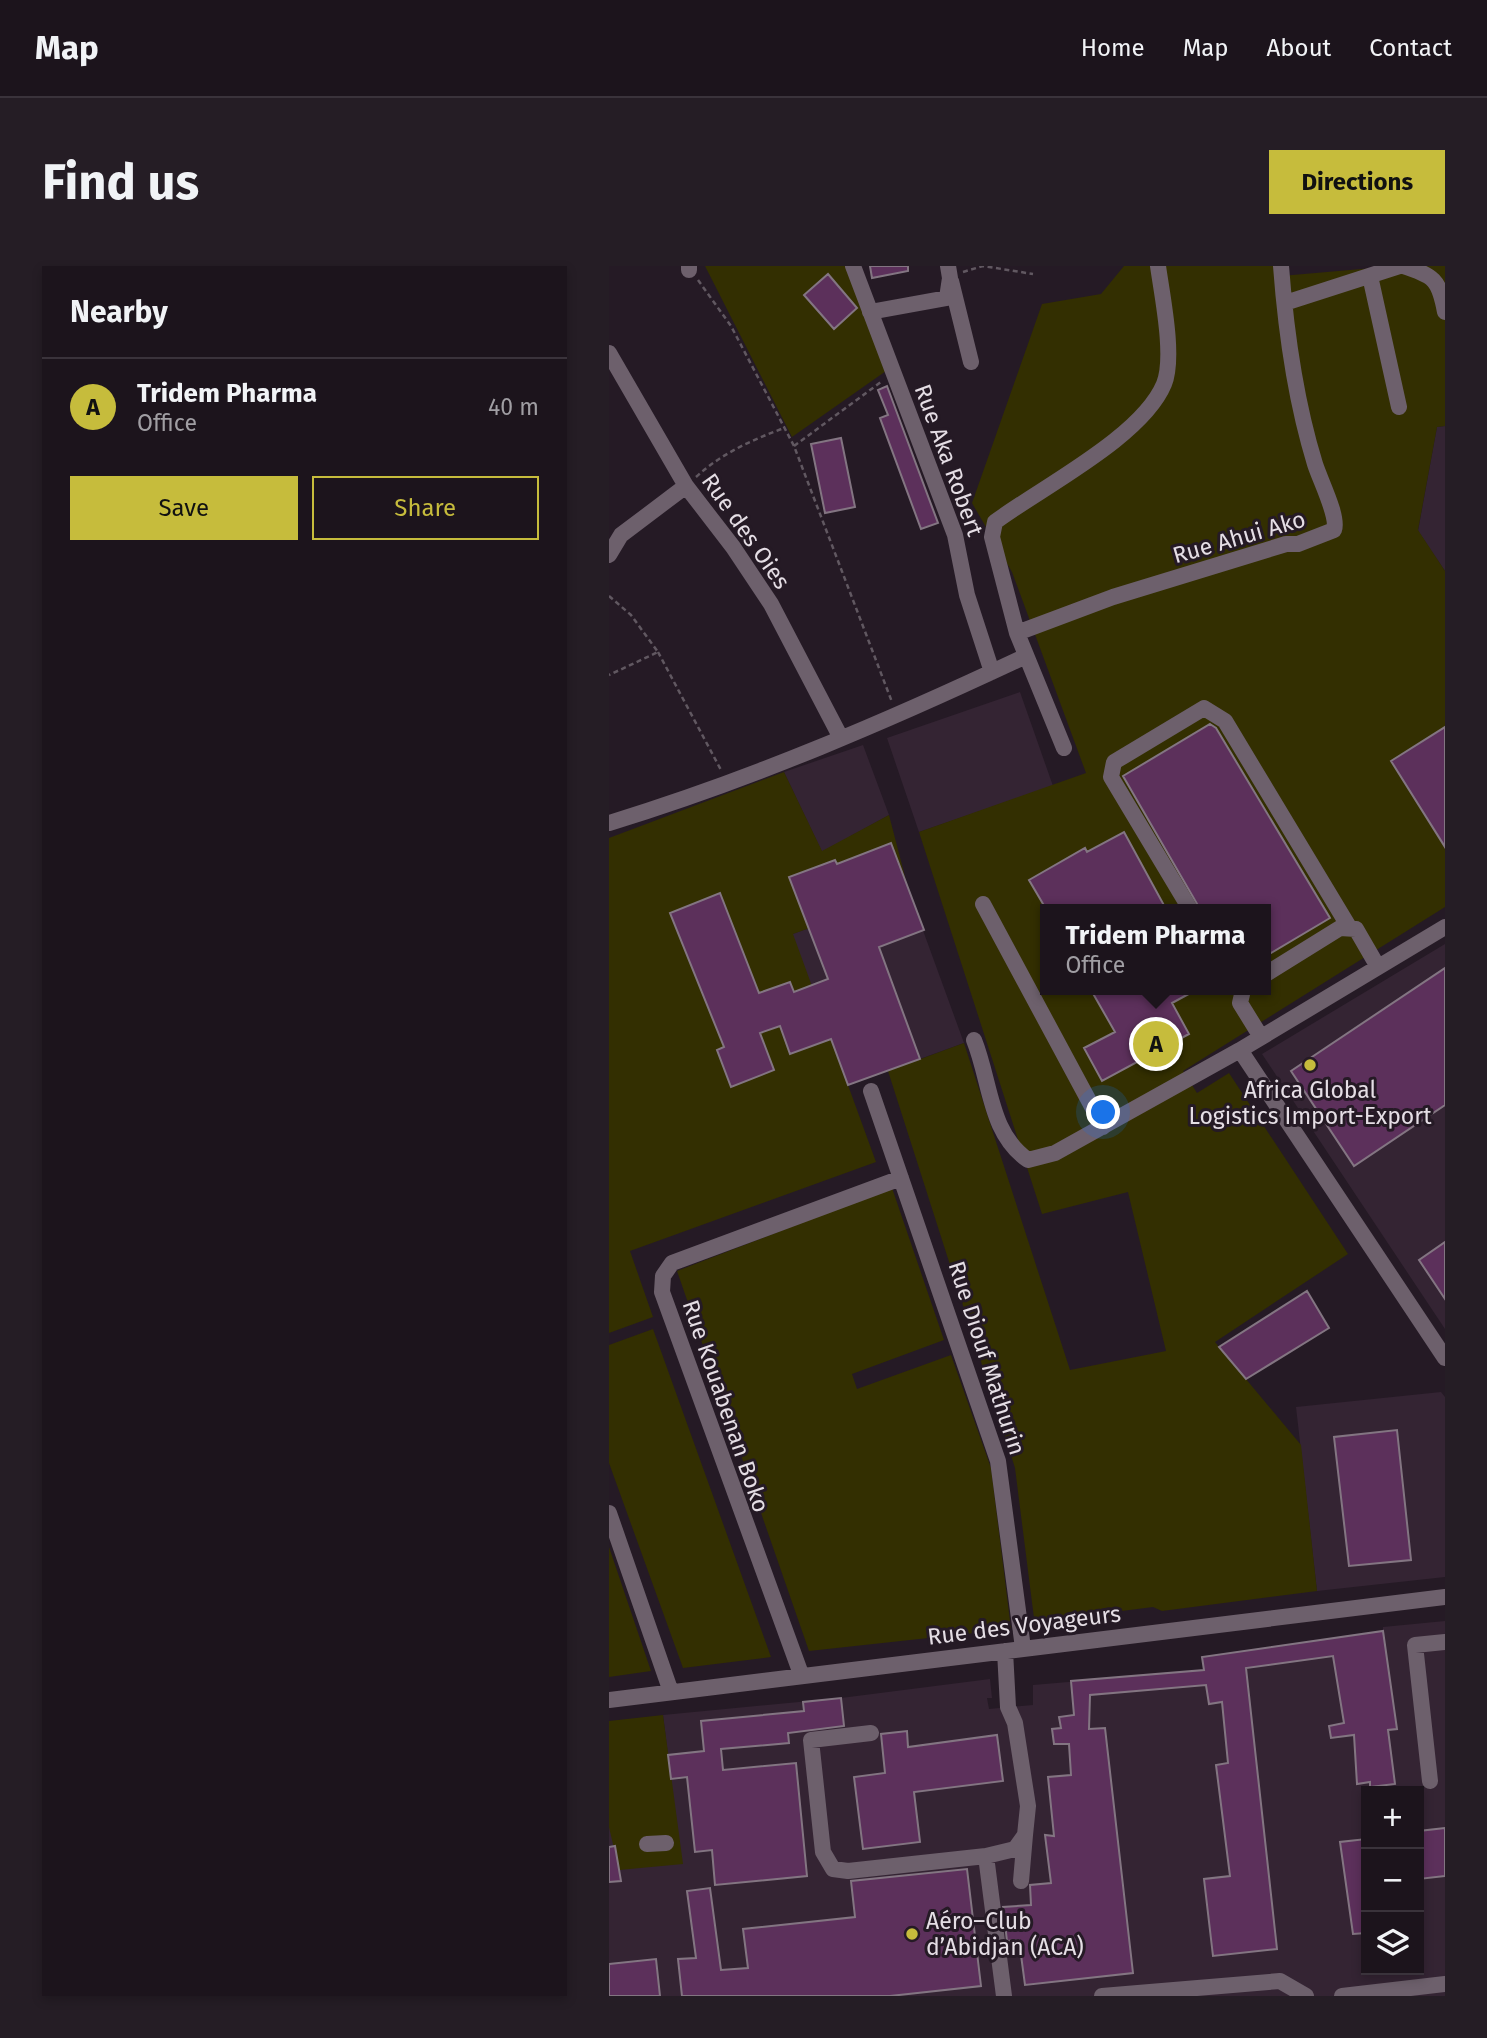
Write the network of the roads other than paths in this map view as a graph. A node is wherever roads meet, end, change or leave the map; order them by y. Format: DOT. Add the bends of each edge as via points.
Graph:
graph roads {
  1 [pos="853,266"];
  2 [pos="1158,266"];
  3 [pos="1281,266"];
  4 [pos="1402,266"];
  5 [pos="949,272"];
  6 [pos="1370,276"];
  7 [pos="1285,303"];
  8 [pos="870,312"];
  9 [pos="1445,312"];
  10 [pos="609,353"];
  11 [pos="971,362"];
  12 [pos="1399,407"];
  13 [pos="686,486"];
  14 [pos="609,555"];
  15 [pos="1017,633"];
  16 [pos="1026,656"];
  17 [pos="992,672"];
  18 [pos="841,738"];
  19 [pos="1064,748"];
  20 [pos="609,823"];
  21 [pos="983,904"];
  22 [pos="1187,904"];
  23 [pos="1349,927"];
  24 [pos="1445,927"];
  25 [pos="1378,967"];
  26 [pos="1271,971"];
  27 [pos="1241,995"];
  28 [pos="1261,1037"];
  29 [pos="974,1040"];
  30 [pos="1240,1050"];
  31 [pos="871,1091"];
  32 [pos="1104,1127"];
  33 [pos="901,1178"];
  34 [pos="1445,1358"];
  35 [pos="609,1513"];
  36 [pos="1445,1597"];
  37 [pos="1445,1642"];
  38 [pos="1023,1648"];
  39 [pos="1005,1651"];
  40 [pos="801,1674"];
  41 [pos="671,1692"];
  42 [pos="609,1700"];
  43 [pos="871,1733"];
  44 [pos="1430,1781"];
  45 [pos="1025,1835"];
  46 [pos="666,1843"];
  47 [pos="647,1844"];
  48 [pos="986,1856"];
  49 [pos="1021,1881"];
  50 [pos="1445,1984"];
  51 [pos="1004,1996"];
  52 [pos="1102,1996"];
  53 [pos="1306,1996"];
  54 [pos="1342,1996"];
  1 -- 8 [label="street, Rue Aka Robert"];
  2 -- 15 [label="street" via="1167,345 1164,384 1135,424 995,522 992,537"];
  3 -- 7 [label="street, Rue Ahui Ako"];
  4 -- 6 [label="street"];
  4 -- 9 [label="street" via="1437,282"];
  5 -- 8 [label="street" via="947,298"];
  5 -- 11 [label="street"];
  6 -- 7 [label="street"];
  6 -- 12 [label="street"];
  7 -- 15 [label="street, Rue Ahui Ako" via="1291,372 1310,448 1335,515 1334,530 1113,597"];
  8 -- 17 [label="street, Rue Aka Robert" via="955,536 967,595"];
  10 -- 13 [label="street, Rue des Oies"];
  13 -- 14 [label="street" via="621,535"];
  13 -- 18 [label="street, Rue des Oies" via="771,604"];
  15 -- 16 [label="street"];
  16 -- 17 [label="street"];
  16 -- 19 [label="street"];
  17 -- 18 [label="street"];
  18 -- 20 [label="street" via="729,785"];
  21 -- 32 [label="street"];
  22 -- 23 [label="street" via="1111,777 1111,769 1114,762 1204,708 1225,721"];
  23 -- 25 [label="street" via="1356,929"];
  23 -- 26 [label="street" via="1340,928"];
  24 -- 25 [label="street"];
  25 -- 28 [label="street"];
  27 -- 28 [label="street" via="1240,1003"];
  28 -- 30 [label="street"];
  29 -- 32 [label="street" via="1003,1135 1028,1160 1055,1153"];
  30 -- 32 [label="street"];
  30 -- 34 [label="street"];
  31 -- 33 [label="street, Rue Diouf Mathurin"];
  33 -- 38 [label="street, Rue Diouf Mathurin" via="998,1461"];
  33 -- 40 [label="street, Rue Kouabenan Boko" via="672,1263 663,1276 662,1292"];
  35 -- 41 [label="street"];
  36 -- 38 [label="street, Rue des Voyageurs"];
  37 -- 44 [label="street" via="1415,1645"];
  38 -- 39 [label="street, Rue des Voyageurs"];
  39 -- 40 [label="street, Rue des Voyageurs"];
  39 -- 45 [label="street" via="1008,1707 1015,1723 1028,1806"];
  40 -- 41 [label="street, Rue des Voyageurs"];
  41 -- 42 [label="street, Rue des Voyageurs"];
  43 -- 48 [label="street" via="811,1740 827,1863 848,1871"];
  45 -- 48 [label="street" via="1015,1849"];
  45 -- 49 [label="street"];
  46 -- 47 [label="street"];
  48 -- 51 [label="street"];
  50 -- 54 [label="street"];
  52 -- 53 [label="street" via="1280,1981"];
}
